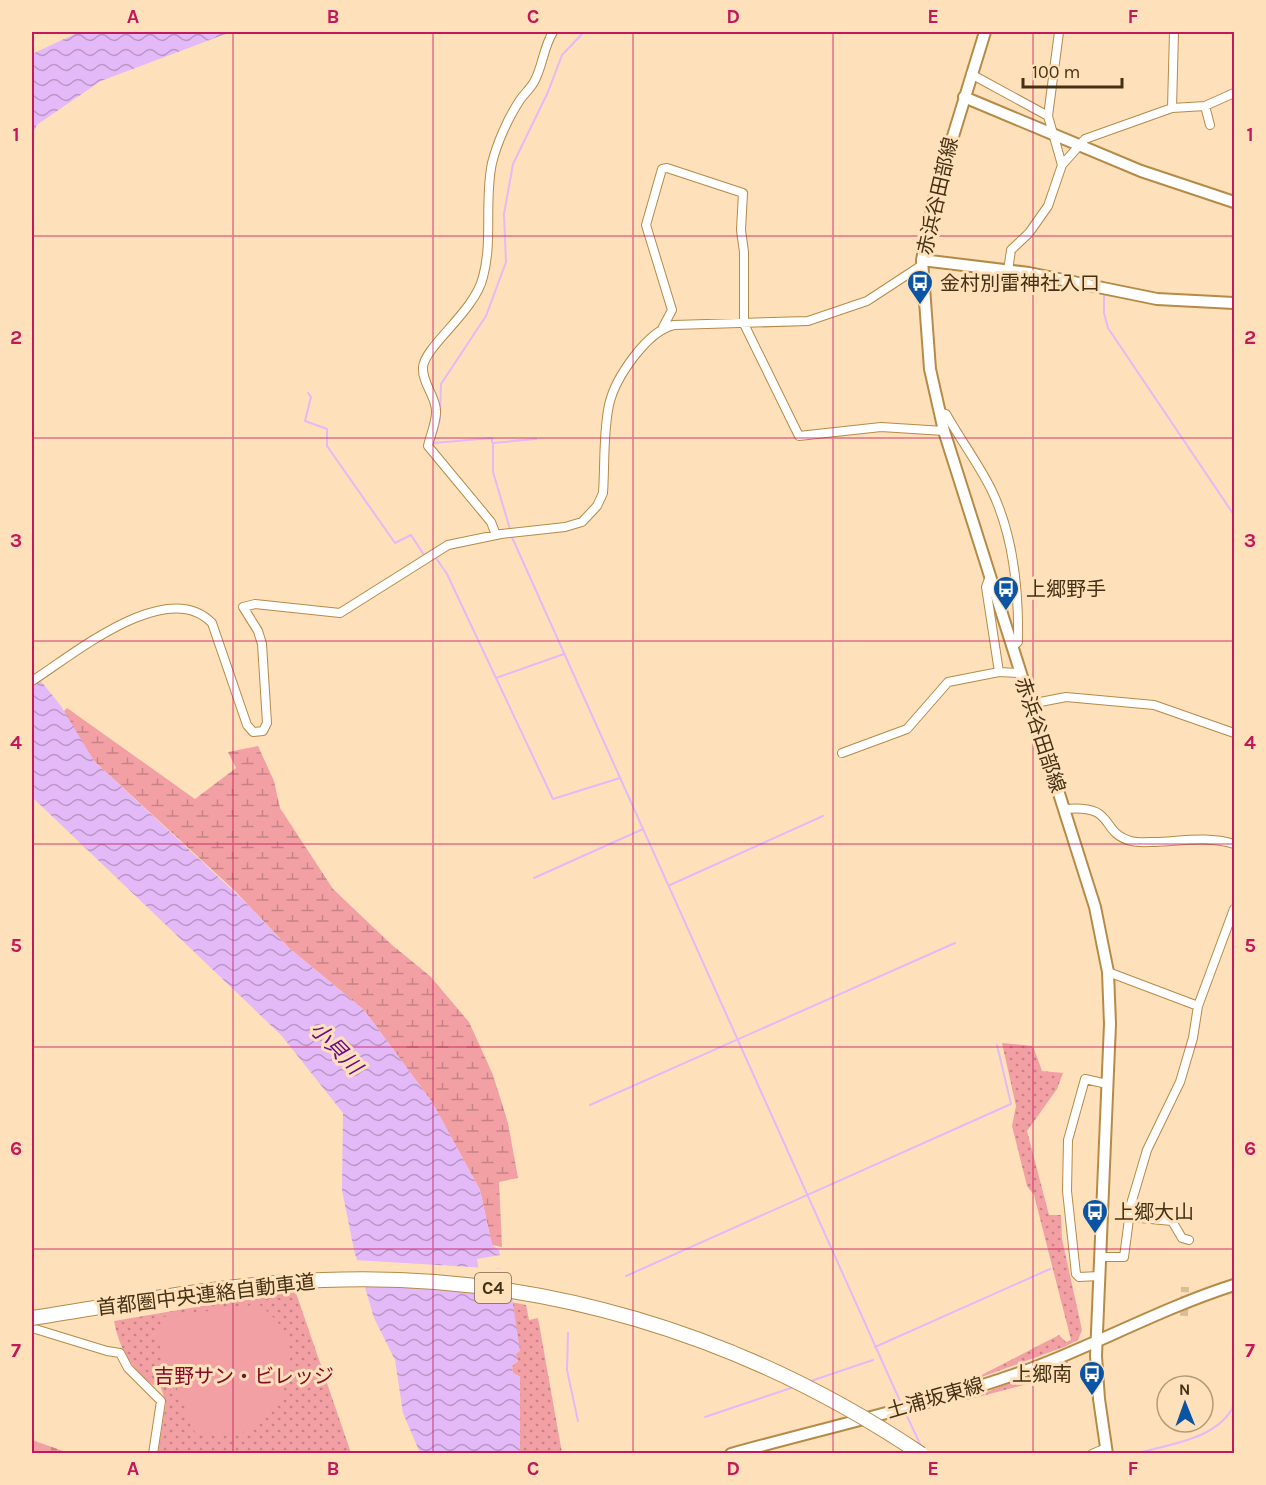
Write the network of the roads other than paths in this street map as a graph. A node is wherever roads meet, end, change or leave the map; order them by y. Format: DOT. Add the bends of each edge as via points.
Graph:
graph roads {
  1 [pos="553,32"];
  2 [pos="985,32"];
  3 [pos="1059,32"];
  4 [pos="1174,32"];
  5 [pos="971,74"];
  6 [pos="1234,93"];
  7 [pos="964,97"];
  8 [pos="1205,106"];
  9 [pos="1172,108"];
  10 [pos="1048,116"];
  11 [pos="1210,125"];
  12 [pos="1052,133"];
  13 [pos="1082,146"];
  14 [pos="1062,165"];
  15 [pos="1234,202"];
  16 [pos="922,263"];
  17 [pos="1008,271"];
  18 [pos="1234,303"];
  19 [pos="744,324"];
  20 [pos="663,327"];
  21 [pos="939,412"];
  22 [pos="944,430"];
  23 [pos="496,535"];
  24 [pos="990,576"];
  25 [pos="1012,647"];
  26 [pos="999,672"];
  27 [pos="1020,673"];
  28 [pos="32,681"];
  29 [pos="1030,704"];
  30 [pos="1234,733"];
  31 [pos="842,753"];
  32 [pos="1064,809"];
  33 [pos="1234,844"];
  34 [pos="1234,909"];
  35 [pos="1108,972"];
  36 [pos="1198,1006"];
  37 [pos="1107,1084"];
  38 [pos="1130,1217"];
  39 [pos="1189,1240"];
  40 [pos="1100,1257"];
  41 [pos="1099,1276"];
  42 [pos="1234,1285"];
  43 [pos="32,1318"];
  44 [pos="32,1328"];
  45 [pos="1096,1340"];
  46 [pos="1107,1451"];
  47 [pos="153,1454"];
  48 [pos="730,1454"];
  49 [pos="921,1454"];
  50 [pos="1092,1454"];
  1 -- 23 [label="street" via="546,43 542,65 507,123 492,162 486,258 477,295 430,351 423,365 423,379 436,410 428,446 491,522"];
  2 -- 5 [label="main road, 赤浜谷田部線"];
  3 -- 10 [label="street"];
  4 -- 9 [label="street"];
  5 -- 7 [label="main road, 赤浜谷田部線"];
  5 -- 10 [label="street"];
  6 -- 8 [label="street"];
  7 -- 12 [label="main road"];
  7 -- 16 [label="main road, 赤浜谷田部線" via="935,195"];
  8 -- 9 [label="street"];
  8 -- 11 [label="street"];
  9 -- 13 [label="street" via="1085,139"];
  10 -- 12 [label="street"];
  12 -- 13 [label="main road"];
  12 -- 14 [label="street"];
  13 -- 14 [label="street"];
  13 -- 15 [label="main road" via="1171,182"];
  14 -- 17 [label="street" via="1048,206 1011,250"];
  16 -- 17 [label="main road"];
  16 -- 19 [label="street" via="867,300 829,315 808,321"];
  16 -- 21 [label="main road, 赤浜谷田部線" via="926,334"];
  17 -- 18 [label="main road" via="1157,299"];
  19 -- 20 [label="street"];
  19 -- 20 [label="street" via="743,193 667,168 662,169 646,225 672,310"];
  19 -- 22 [label="street" via="799,436 881,427"];
  20 -- 23 [label="street" via="626,369 609,405 603,493 597,506 582,522 565,527"];
  21 -- 22 [label="main road, 赤浜谷田部線"];
  21 -- 25 [label="street" via="946,414 991,489 1003,522 1010,545 1018,616 1018,642"];
  22 -- 24 [label="main road, 赤浜谷田部線"];
  23 -- 28 [label="street" via="448,545 340,613 255,604 243,607 262,644 267,723 259,733 247,725 212,623 193,609 166,607 136,617"];
  24 -- 25 [label="main road, 赤浜谷田部線"];
  24 -- 26 [label="street" via="986,587"];
  25 -- 27 [label="main road, 赤浜谷田部線"];
  26 -- 27 [label="street"];
  26 -- 31 [label="street" via="948,682 907,729"];
  27 -- 29 [label="main road, 赤浜谷田部線"];
  29 -- 30 [label="street" via="1066,697 1154,705"];
  29 -- 32 [label="main road, 赤浜谷田部線"];
  32 -- 33 [label="street" via="1100,812 1116,832 1132,842 1219,839"];
  32 -- 35 [label="main road, 赤浜谷田部線" via="1095,907"];
  34 -- 36 [label="street"];
  35 -- 36 [label="street"];
  35 -- 37 [label="main road, 赤浜谷田部線"];
  36 -- 38 [label="street" via="1180,1082 1147,1149"];
  37 -- 40 [label="main road, 赤浜谷田部線"];
  37 -- 41 [label="street" via="1085,1079 1068,1140 1067,1191 1076,1274"];
  38 -- 39 [label="street" via="1172,1221 1182,1238"];
  38 -- 40 [label="street" via="1124,1257"];
  40 -- 41 [label="main road, 赤浜谷田部線"];
  41 -- 45 [label="main road, 赤浜谷田部線"];
  42 -- 45 [label="main road, 土浦坂東線"];
  43 -- 49 [label="highway, 首都圏中央連絡自動車道 / C4, bridge" via="220,1289 322,1280 427,1281 525,1292 623,1314 721,1347 813,1388"];
  44 -- 47 [label="street" via="120,1353 128,1368 161,1401"];
  45 -- 46 [label="main road, 赤浜谷田部線" via="1097,1389"];
  45 -- 48 [label="main road, 土浦坂東線" via="995,1381"];
  46 -- 50 [label="street"];
}
